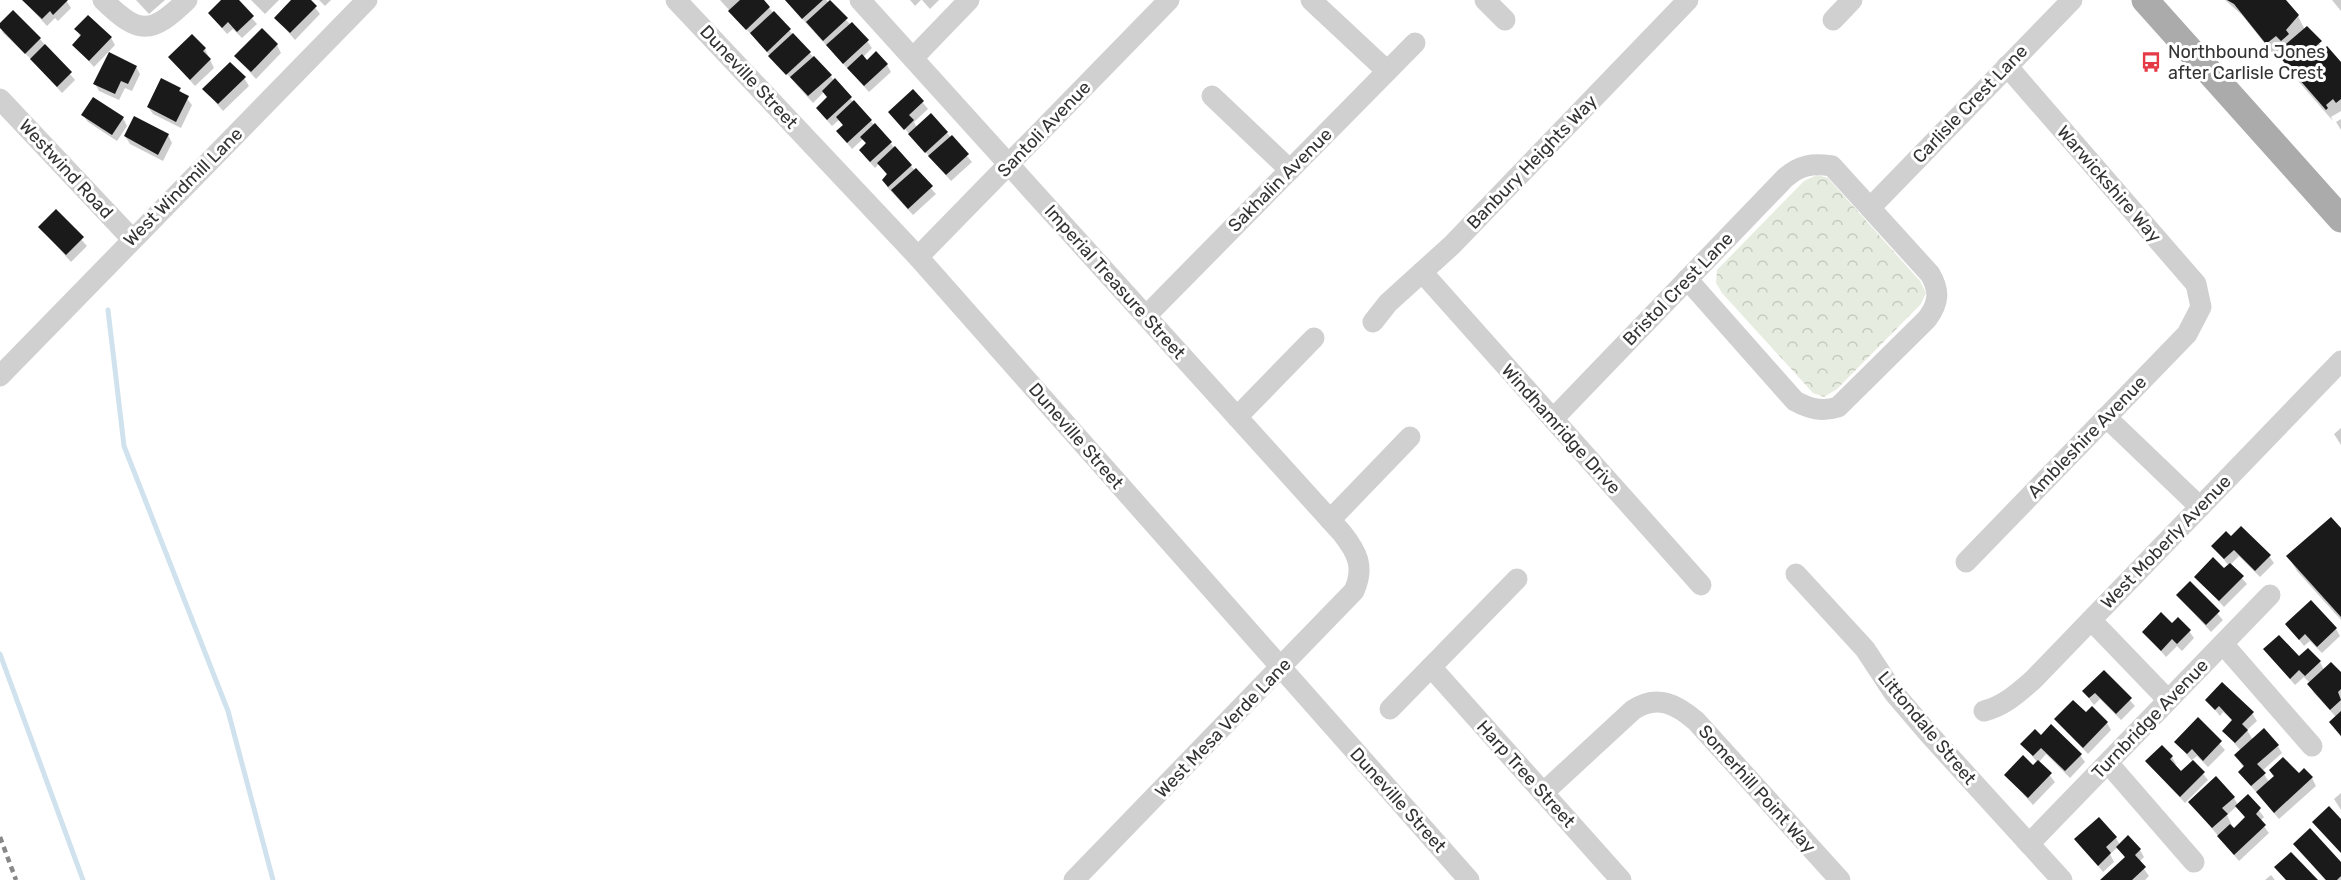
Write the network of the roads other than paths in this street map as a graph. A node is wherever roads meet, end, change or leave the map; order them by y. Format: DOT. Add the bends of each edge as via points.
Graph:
graph roads {
  1 [pos="103,0"];
  2 [pos="187,0"];
  3 [pos="367,0"];
  4 [pos="675,0"];
  5 [pos="860,0"];
  6 [pos="969,0"];
  7 [pos="1169,0"];
  8 [pos="1311,0"];
  9 [pos="1485,0"];
  10 [pos="1688,0"];
  11 [pos="1851,0"];
  12 [pos="2072,0"];
  13 [pos="2145,0"];
  14 [pos="1505,20"];
  15 [pos="1833,20"];
  16 [pos="1415,43"];
  17 [pos="913,58"];
  18 [pos="2007,66"];
  19 [pos="1387,71"];
  20 [pos="1212,96"];
  21 [pos="0,99"];
  22 [pos="1009,165"];
  23 [pos="1290,170"];
  24 [pos="1870,208"];
  25 [pos="2341,219"];
  26 [pos="132,239"];
  27 [pos="918,257"];
  28 [pos="1422,272"];
  29 [pos="1687,279"];
  30 [pos="2201,307"];
  31 [pos="1146,316"];
  32 [pos="1373,322"];
  33 [pos="1314,338"];
  34 [pos="2341,361"];
  35 [pos="0,376"];
  36 [pos="1237,417"];
  37 [pos="2106,417"];
  38 [pos="1553,419"];
  39 [pos="1410,437"];
  40 [pos="2200,507"];
  41 [pos="1330,520"];
  42 [pos="1966,562"];
  43 [pos="1361,569"];
  44 [pos="1796,574"];
  45 [pos="1517,579"];
  46 [pos="1701,585"];
  47 [pos="2270,595"];
  48 [pos="2091,620"];
  49 [pos="2223,644"];
  50 [pos="1431,667"];
  51 [pos="1281,669"];
  52 [pos="2168,700"];
  53 [pos="1390,709"];
  54 [pos="1984,711"];
  55 [pos="2312,746"];
  56 [pos="2108,763"];
  57 [pos="1543,793"];
  58 [pos="2029,844"];
  59 [pos="2194,862"];
  60 [pos="1074,880"];
  61 [pos="1469,880"];
  62 [pos="1621,880"];
  63 [pos="1840,880"];
  64 [pos="2062,880"];
  1 -- 2 [label="street" via="131,25 146,28 167,19"];
  3 -- 26 [label="street, West Windmill Lane"];
  4 -- 27 [label="street, Duneville Street"];
  5 -- 17 [label="street, Imperial Treasure Street"];
  6 -- 17 [label="street"];
  7 -- 22 [label="street, Santoli Avenue"];
  8 -- 19 [label="street"];
  9 -- 14 [label="street"];
  10 -- 28 [label="street, Banbury Heights Way"];
  11 -- 15 [label="street"];
  12 -- 18 [label="street, Carlisle Crest Lane"];
  13 -- 25 [label="main road"];
  16 -- 19 [label="street, Sakhalin Avenue"];
  17 -- 22 [label="street, Imperial Treasure Street"];
  18 -- 24 [label="street, Carlisle Crest Lane"];
  18 -- 30 [label="street, Warwickshire Way" via="2196,284"];
  19 -- 23 [label="street, Sakhalin Avenue"];
  20 -- 23 [label="street"];
  21 -- 26 [label="street, Westwind Road"];
  22 -- 27 [label="street, Santoli Avenue"];
  22 -- 31 [label="street, Imperial Treasure Street"];
  23 -- 31 [label="street, Sakhalin Avenue"];
  24 -- 29 [label="street, Bristol Crest Lane" via="1832,166 1797,168"];
  24 -- 29 [label="street" via="1930,274 1938,296 1928,319 1838,407 1827,410 1795,401"];
  26 -- 35 [label="street, West Windmill Lane"];
  27 -- 51 [label="street, Duneville Street"];
  28 -- 32 [label="street, Banbury Heights Way"];
  28 -- 38 [label="street, Windhamridge Drive"];
  29 -- 38 [label="street, Bristol Crest Lane"];
  30 -- 37 [label="street, Ambleshire Avenue" via="2187,334"];
  31 -- 36 [label="street, Imperial Treasure Street"];
  33 -- 36 [label="street"];
  34 -- 40 [label="street, West Moberly Avenue"];
  36 -- 41 [label="street, Imperial Treasure Street"];
  37 -- 40 [label="street"];
  37 -- 42 [label="street, Ambleshire Avenue"];
  38 -- 46 [label="street, Windhamridge Drive"];
  39 -- 41 [label="street"];
  40 -- 48 [label="street, West Moberly Avenue"];
  41 -- 43 [label="street, Imperial Treasure Street" via="1353,547"];
  43 -- 51 [label="street, West Mesa Verde Lane" via="1354,591"];
  44 -- 58 [label="street, Littondale Street" via="1864,649 1929,734"];
  45 -- 50 [label="street"];
  47 -- 49 [label="street, Turnbridge Avenue"];
  48 -- 52 [label="street"];
  48 -- 54 [label="street, West Moberly Avenue" via="2012,698"];
  49 -- 52 [label="street, Turnbridge Avenue"];
  49 -- 55 [label="street"];
  50 -- 53 [label="street"];
  50 -- 57 [label="street, Harp Tree Street"];
  51 -- 60 [label="street, West Mesa Verde Lane"];
  51 -- 61 [label="street, Duneville Street"];
  52 -- 56 [label="street, Turnbridge Avenue"];
  56 -- 58 [label="street, Turnbridge Avenue"];
  56 -- 59 [label="street"];
  57 -- 62 [label="street, Harp Tree Street"];
  57 -- 63 [label="street, Somerhill Point Way" via="1633,710 1644,703 1670,702 1696,721"];
  58 -- 64 [label="street, Littondale Street"];
}
